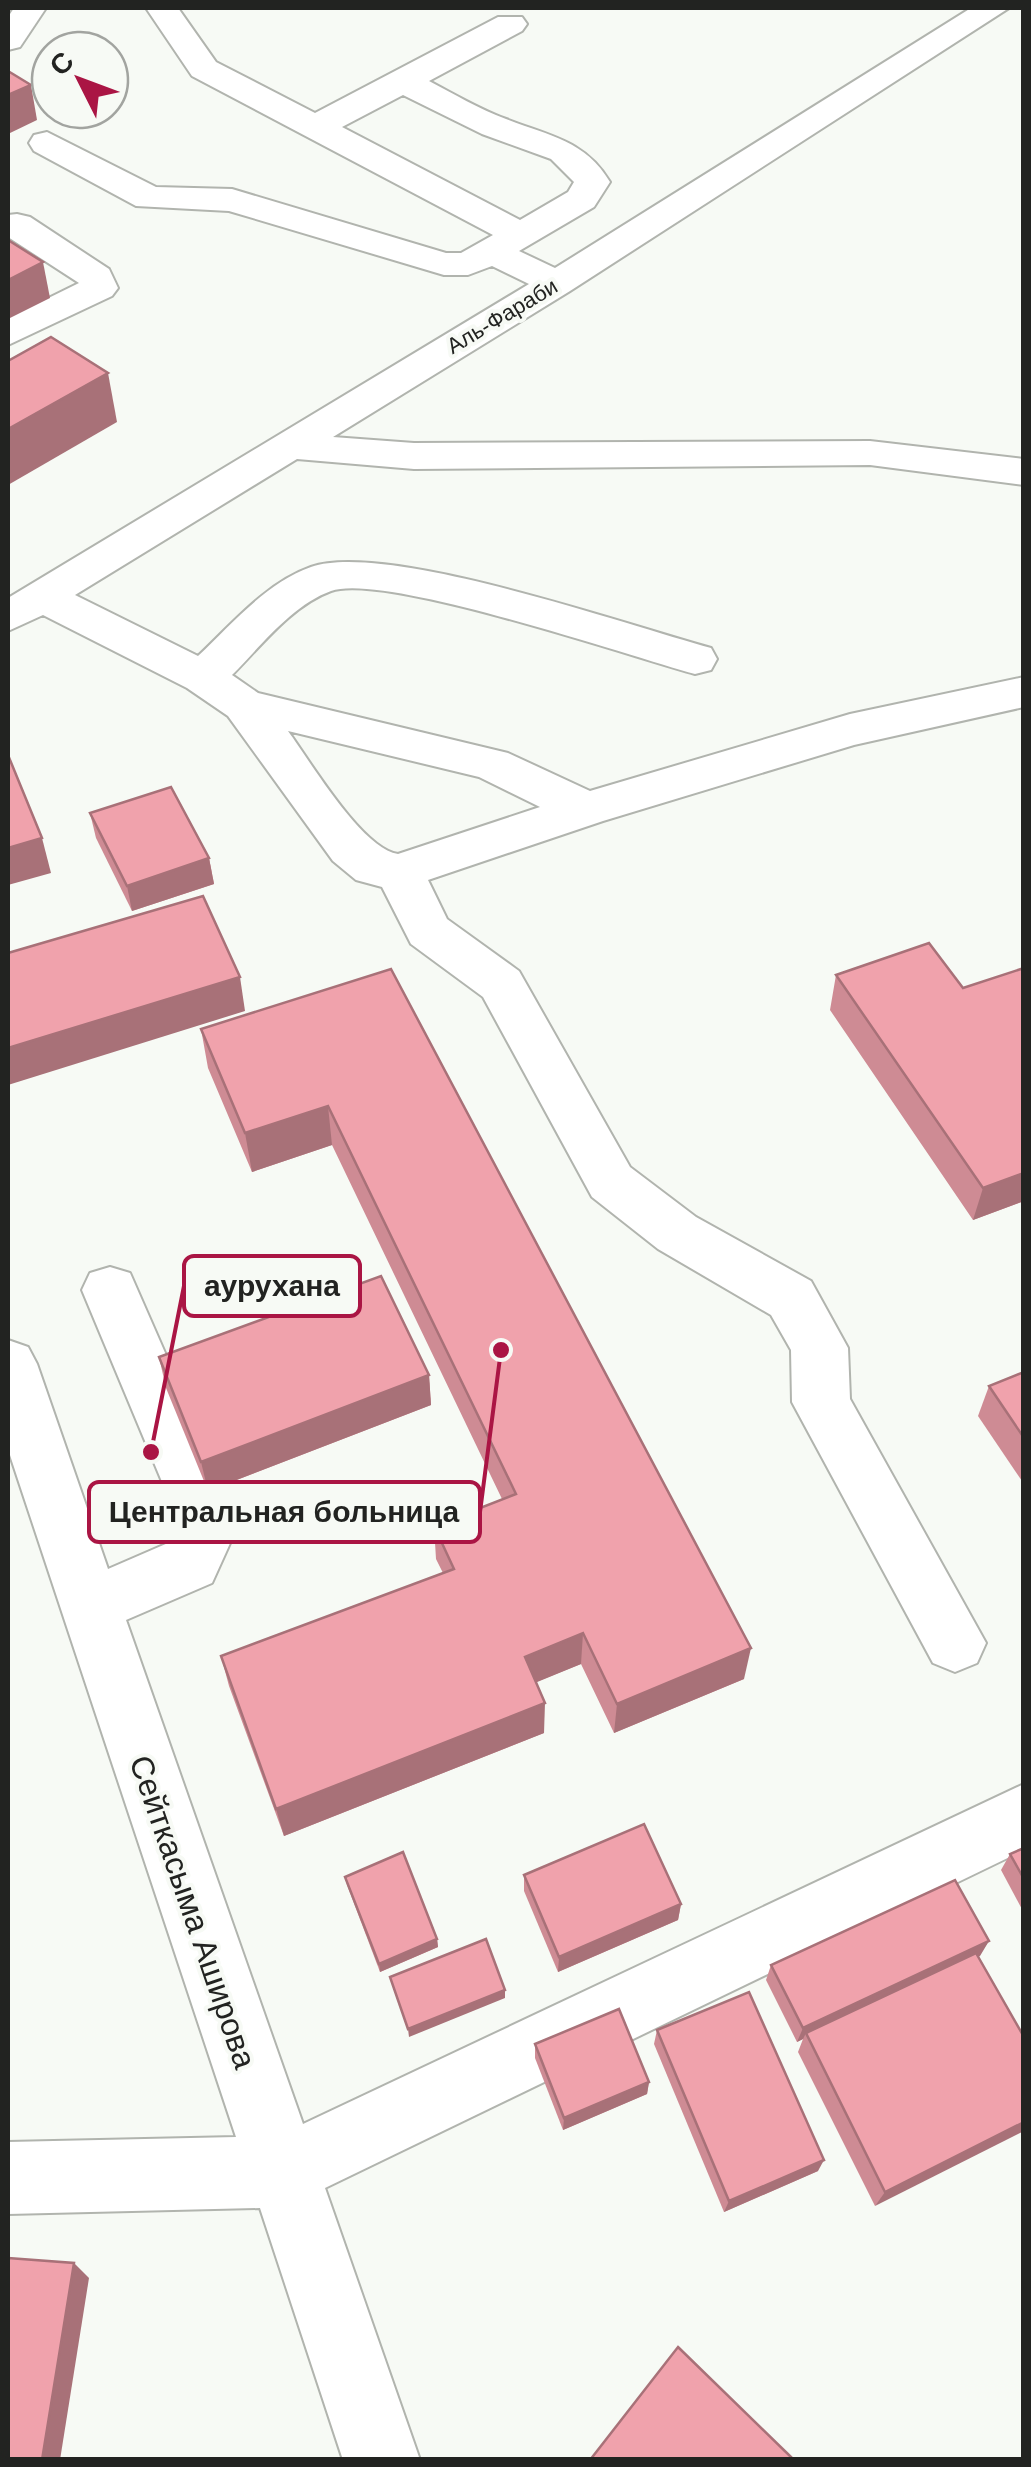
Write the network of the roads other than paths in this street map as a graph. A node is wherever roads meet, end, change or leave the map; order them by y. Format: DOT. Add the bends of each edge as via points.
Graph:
graph roads {
  1 [pos="30,8"];
  2 [pos="162,8"];
  3 [pos="993,8"];
  4 [pos="510,24"];
  5 [pos="8,40"];
  6 [pos="403,81"];
  7 [pos="316,128"];
  8 [pos="75,130"];
  9 [pos="8,226"];
  10 [pos="506,243"];
  11 [pos="556,283"];
  12 [pos="8,333"];
  13 [pos="288,446"];
  14 [pos="1024,472"];
  15 [pos="24,607"];
  16 [pos="696,659"];
  17 [pos="203,677"];
  18 [pos="1024,692"];
  19 [pos="244,704"];
  20 [pos="586,808"];
  21 [pos="399,872"];
  22 [pos="110,1290"];
  23 [pos="8,1364"];
  24 [pos="90,1606"];
  25 [pos="956,1643"];
  26 [pos="1024,1816"];
  27 [pos="281,2172"];
  28 [pos="8,2178"];
  29 [pos="382,2460"];
  1 -- 5 [label="street"];
  2 -- 7 [label="street" via="186,54"];
  3 -- 11 [label="street, Аль-Фараби"];
  4 -- 6 [label="street"];
  6 -- 7 [label="street"];
  6 -- 10 [label="street" via="586,167 592,182 581,199"];
  7 -- 10 [label="street"];
  8 -- 10 [label="street" via="34,149 148,198 232,200 444,264 468,264"];
  9 -- 12 [label="street" via="17,225 96,277 99,288"];
  10 -- 11 [label="street"];
  11 -- 13 [label="street, Аль-Фараби"];
  13 -- 14 [label="street" via="414,456 870,454"];
  13 -- 15 [label="street, Аль-Фараби"];
  15 -- 17 [label="street"];
  16 -- 17 [label="street" via="387,576 329,576 292,597"];
  17 -- 19 [label="street"];
  18 -- 20 [label="street" via="850,730"];
  19 -- 20 [label="street" via="492,764"];
  19 -- 21 [label="street" via="350,849 373,868"];
  20 -- 21 [label="street"];
  21 -- 25 [label="street" via="429,930 501,984 611,1182 678,1233 791,1298 819,1348 821,1402"];
  22 -- 24 [label="street" via="206,1530 190,1563"];
  23 -- 24 [label="street, Сейткасыма Аширова"];
  24 -- 27 [label="street, Сейткасыма Аширова"];
  26 -- 27 [label="street"];
  27 -- 28 [label="street"];
  27 -- 29 [label="street, Сейткасыма Аширова"];
}
